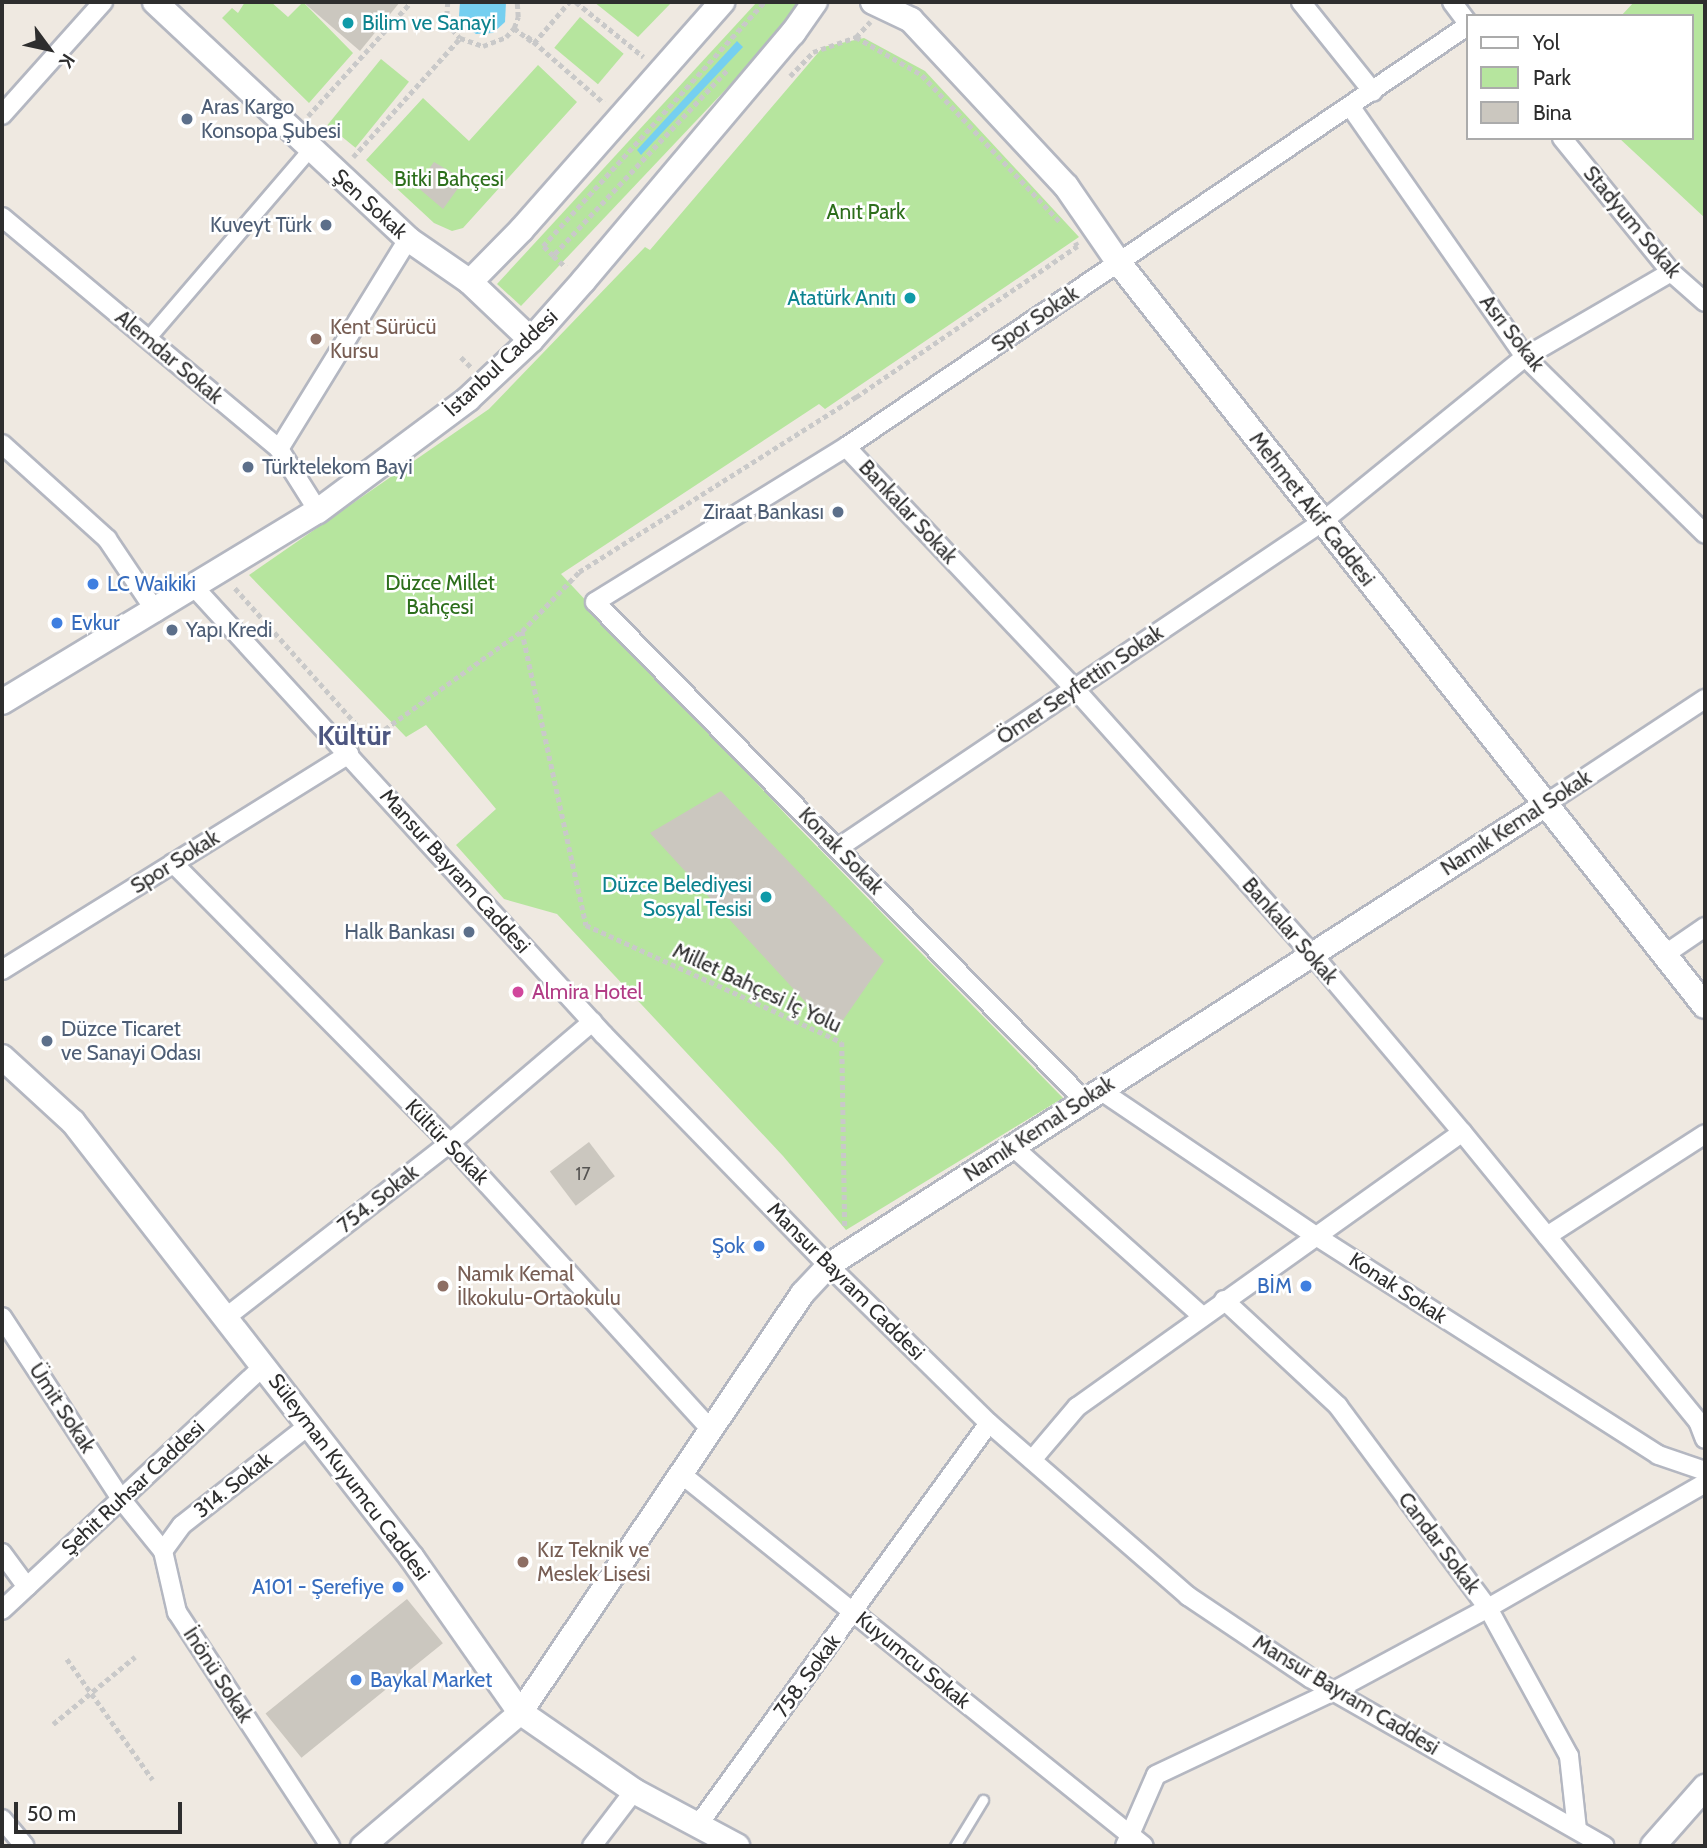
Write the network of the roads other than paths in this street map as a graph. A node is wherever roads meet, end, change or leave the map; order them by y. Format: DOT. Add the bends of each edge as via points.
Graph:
graph roads {
  1 [pos="103,2"];
  2 [pos="155,2"];
  3 [pos="722,2"];
  4 [pos="815,2"];
  5 [pos="873,2"];
  6 [pos="1301,2"];
  7 [pos="1452,2"];
  8 [pos="908,11"];
  9 [pos="1466,23"];
  10 [pos="1466,25"];
  11 [pos="1373,92"];
  12 [pos="1350,106"];
  13 [pos="2,115"];
  14 [pos="302,140"];
  15 [pos="1564,140"];
  16 [pos="2,217"];
  17 [pos="408,239"];
  18 [pos="1119,262"];
  19 [pos="1671,272"];
  20 [pos="470,282"];
  21 [pos="1705,302"];
  22 [pos="148,339"];
  23 [pos="531,340"];
  24 [pos="1525,357"];
  25 [pos="2,443"];
  26 [pos="846,447"];
  27 [pos="279,449"];
  28 [pos="318,511"];
  29 [pos="1322,522"];
  30 [pos="1705,534"];
  31 [pos="195,588"];
  32 [pos="595,603"];
  33 [pos="156,612"];
  34 [pos="1075,689"];
  35 [pos="1705,699"];
  36 [pos="2,702"];
  37 [pos="349,754"];
  38 [pos="1544,805"];
  39 [pos="838,848"];
  40 [pos="173,863"];
  41 [pos="1705,927"];
  42 [pos="1311,954"];
  43 [pos="1664,955"];
  44 [pos="2,970"];
  45 [pos="1705,1006"];
  46 [pos="592,1022"];
  47 [pos="2,1057"];
  48 [pos="1092,1095"];
  49 [pos="1462,1132"];
  50 [pos="1705,1134"];
  51 [pos="450,1143"];
  52 [pos="1012,1146"];
  53 [pos="1316,1236"];
  54 [pos="1547,1236"];
  55 [pos="837,1259"];
  56 [pos="1224,1300"];
  57 [pos="1202,1316"];
  58 [pos="225,1318"];
  59 [pos="4,1325"];
  60 [pos="264,1366"];
  61 [pos="1702,1418"];
  62 [pos="989,1423"];
  63 [pos="309,1425"];
  64 [pos="712,1431"];
  65 [pos="1705,1439"];
  66 [pos="1032,1460"];
  67 [pos="1705,1471"];
  68 [pos="680,1473"];
  69 [pos="1705,1483"];
  70 [pos="121,1499"];
  71 [pos="163,1551"];
  72 [pos="2,1553"];
  73 [pos="27,1587"];
  74 [pos="1488,1608"];
  75 [pos="2,1610"];
  76 [pos="854,1612"];
  77 [pos="1334,1691"];
  78 [pos="520,1712"];
  79 [pos="1705,1787"];
  80 [pos="634,1791"];
  81 [pos="983,1800"];
  82 [pos="2,1819"];
  83 [pos="698,1825"];
  84 [pos="1577,1830"];
  85 [pos="1133,1843"];
  86 [pos="25,1846"];
  87 [pos="330,1846"];
  88 [pos="362,1846"];
  89 [pos="592,1846"];
  90 [pos="737,1846"];
  91 [pos="955,1846"];
  92 [pos="1605,1846"];
  93 [pos="1653,1846"];
  1 -- 13 [label="street"];
  2 -- 14 [label="main road, Şen Sokak"];
  3 -- 20 [label="main road"];
  4 -- 23 [label="main road, İstanbul Caddesi"];
  5 -- 8 [label="main road"];
  6 -- 11 [label="street"];
  7 -- 9 [label="street"];
  8 -- 18 [label="main road, Mehmet Akif Caddesi" via="1066,186"];
  10 -- 11 [label="street, Spor Sokak"];
  11 -- 12 [label="street, Spor Sokak"];
  12 -- 18 [label="street, Spor Sokak"];
  12 -- 24 [label="street, Asrı Sokak"];
  14 -- 17 [label="main road, Şen Sokak"];
  14 -- 22 [label="street"];
  15 -- 19 [label="street, Stadyum Sokak"];
  16 -- 22 [label="street, Alemdar Sokak"];
  17 -- 20 [label="main road, Şen Sokak"];
  17 -- 27 [label="street"];
  18 -- 26 [label="street, Spor Sokak"];
  18 -- 29 [label="main road, Mehmet Akif Caddesi"];
  19 -- 21 [label="street, Stadyum Sokak"];
  19 -- 24 [label="street, Ömer Seyfettin Sokak"];
  20 -- 23 [label="main road, Şen Sokak"];
  22 -- 27 [label="street, Alemdar Sokak"];
  23 -- 28 [label="main road, İstanbul Caddesi" via="468,399"];
  24 -- 29 [label="street, Ömer Seyfettin Sokak"];
  24 -- 30 [label="street, Asrı Sokak"];
  25 -- 33 [label="street" via="107,539"];
  26 -- 32 [label="street, Spor Sokak"];
  26 -- 34 [label="street, Bankalar Sokak"];
  27 -- 28 [label="street, Alemdar Sokak"];
  28 -- 31 [label="main road, İstanbul Caddesi"];
  29 -- 34 [label="street, Ömer Seyfettin Sokak"];
  29 -- 38 [label="main road, Mehmet Akif Caddesi"];
  31 -- 33 [label="main road, İstanbul Caddesi"];
  31 -- 37 [label="street, Mansur Bayram Caddesi"];
  32 -- 39 [label="street, Konak Sokak"];
  33 -- 36 [label="main road, İstanbul Caddesi"];
  34 -- 39 [label="street, Ömer Seyfettin Sokak"];
  34 -- 42 [label="street, Bankalar Sokak"];
  35 -- 38 [label="street, Namık Kemal Sokak"];
  37 -- 40 [label="street, Spor Sokak"];
  37 -- 46 [label="street, Mansur Bayram Caddesi"];
  38 -- 42 [label="street, Namık Kemal Sokak"];
  38 -- 43 [label="main road, Mehmet Akif Caddesi"];
  39 -- 48 [label="street, Konak Sokak"];
  40 -- 44 [label="street, Spor Sokak"];
  40 -- 51 [label="street, Kültür Sokak"];
  41 -- 43 [label="street"];
  42 -- 48 [label="street, Namık Kemal Sokak"];
  42 -- 49 [label="street, Bankalar Sokak"];
  43 -- 45 [label="main road, Mehmet Akif Caddesi"];
  46 -- 51 [label="street, 754. Sokak"];
  46 -- 55 [label="street, Mansur Bayram Caddesi"];
  47 -- 58 [label="main road, Süleyman Kuyumcu Caddesi" via="73,1122"];
  48 -- 52 [label="street, Namık Kemal Sokak"];
  48 -- 53 [label="street, Konak Sokak"];
  49 -- 53 [label="street"];
  49 -- 54 [label="street, Bankalar Sokak"];
  50 -- 54 [label="street"];
  51 -- 58 [label="street, 754. Sokak"];
  51 -- 64 [label="street, Kültür Sokak"];
  52 -- 55 [label="street, Namık Kemal Sokak"];
  52 -- 57 [label="street"];
  53 -- 56 [label="street"];
  53 -- 67 [label="street, Konak Sokak" via="1658,1455"];
  54 -- 61 [label="street, Bankalar Sokak"];
  55 -- 62 [label="street, Mansur Bayram Caddesi"];
  55 -- 64 [label="street, Namık Kemal Sokak" via="802,1293"];
  56 -- 57 [label="street"];
  56 -- 74 [label="street, Candar Sokak" via="1338,1406"];
  57 -- 66 [label="street" via="1077,1407"];
  58 -- 60 [label="main road, Süleyman Kuyumcu Caddesi"];
  59 -- 70 [label="street, Ümit Sokak"];
  60 -- 63 [label="main road, Süleyman Kuyumcu Caddesi"];
  60 -- 70 [label="street, Şehit Ruhsar Caddesi"];
  61 -- 65 [label="street, Bankalar Sokak"];
  62 -- 66 [label="street, Mansur Bayram Caddesi"];
  62 -- 76 [label="street, 758. Sokak"];
  63 -- 71 [label="street, 314. Sokak" via="183,1525"];
  63 -- 78 [label="main road, Süleyman Kuyumcu Caddesi" via="412,1558"];
  64 -- 68 [label="street, Namık Kemal Sokak"];
  66 -- 77 [label="street, Mansur Bayram Caddesi" via="1188,1596"];
  68 -- 76 [label="street, Kuyumcu Sokak"];
  68 -- 78 [label="street, Namık Kemal Sokak"];
  69 -- 74 [label="street"];
  70 -- 71 [label="street, İnönü Sokak"];
  70 -- 73 [label="street, Şehit Ruhsar Caddesi"];
  71 -- 87 [label="street, İnönü Sokak" via="177,1612"];
  72 -- 73 [label="street"];
  73 -- 75 [label="street, Şehit Ruhsar Caddesi"];
  74 -- 77 [label="street"];
  74 -- 84 [label="street, Candar Sokak" via="1569,1756"];
  76 -- 83 [label="street, 758. Sokak"];
  76 -- 85 [label="street, Kuyumcu Sokak"];
  77 -- 84 [label="street, Mansur Bayram Caddesi"];
  77 -- 85 [label="street" via="1156,1775"];
  78 -- 80 [label="main road, Süleyman Kuyumcu Caddesi"];
  78 -- 88 [label="street, Namık Kemal Sokak"];
  79 -- 93 [label="main road"];
  80 -- 83 [label="main road, Süleyman Kuyumcu Caddesi"];
  80 -- 89 [label="street"];
  81 -- 91 [label="lane"];
  82 -- 86 [label="street"];
  83 -- 90 [label="main road, Süleyman Kuyumcu Caddesi"];
  84 -- 92 [label="street, Mansur Bayram Caddesi"];
}
